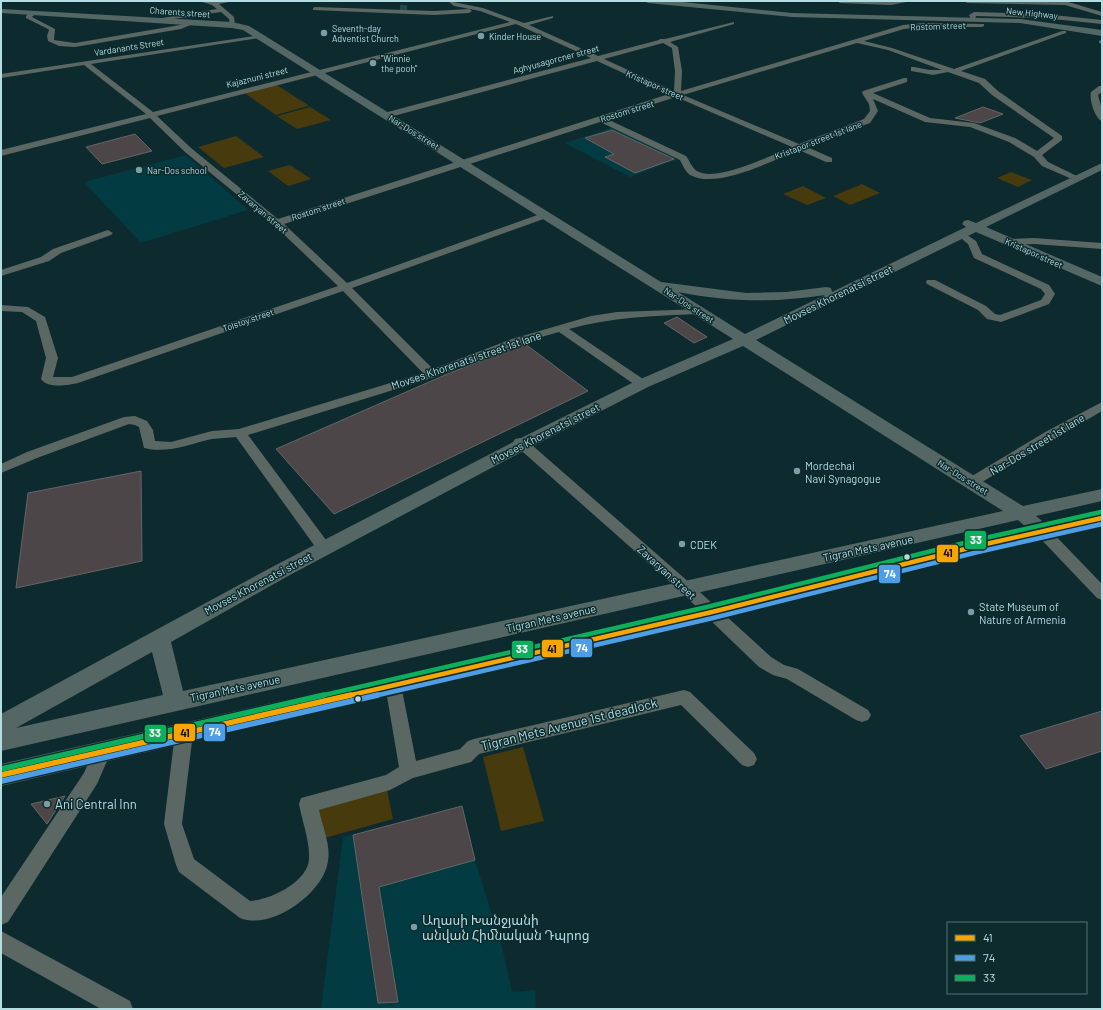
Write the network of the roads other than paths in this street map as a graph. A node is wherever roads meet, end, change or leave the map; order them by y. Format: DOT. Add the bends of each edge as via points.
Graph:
graph roads {
  1 [pos="202,1"];
  2 [pos="231,1"];
  3 [pos="648,1"];
  4 [pos="840,1"];
  5 [pos="908,1"];
  6 [pos="967,1"];
  7 [pos="214,3"];
  8 [pos="361,3"];
  9 [pos="454,3"];
  10 [pos="374,8"];
  11 [pos="315,9"];
  12 [pos="481,9"];
  13 [pos="220,10"];
  14 [pos="1,11"];
  15 [pos="32,13"];
  16 [pos="1102,14"];
  17 [pos="551,17"];
  18 [pos="973,18"];
  19 [pos="153,20"];
  20 [pos="1102,22"];
  21 [pos="192,23"];
  22 [pos="732,23"];
  23 [pos="520,24"];
  24 [pos="232,25"];
  25 [pos="982,25"];
  26 [pos="1064,32"];
  27 [pos="259,36"];
  28 [pos="1102,39"];
  29 [pos="662,40"];
  30 [pos="858,41"];
  31 [pos="92,52"];
  32 [pos="597,58"];
  33 [pos="85,63"];
  34 [pos="914,69"];
  35 [pos="952,70"];
  36 [pos="318,72"];
  37 [pos="1,76"];
  38 [pos="904,80"];
  39 [pos="1102,88"];
  40 [pos="866,94"];
  41 [pos="677,95"];
  42 [pos="151,114"];
  43 [pos="387,115"];
  44 [pos="600,119"];
  45 [pos="1102,119"];
  46 [pos="800,148"];
  47 [pos="1,153"];
  48 [pos="1036,155"];
  49 [pos="1102,158"];
  50 [pos="829,160"];
  51 [pos="463,163"];
  52 [pos="1102,166"];
  53 [pos="1072,176"];
  54 [pos="546,214"];
  55 [pos="277,223"];
  56 [pos="968,228"];
  57 [pos="108,232"];
  58 [pos="1010,242"];
  59 [pos="1102,246"];
  60 [pos="1,273"];
  61 [pos="931,282"];
  62 [pos="1102,282"];
  63 [pos="655,284"];
  64 [pos="345,287"];
  65 [pos="826,291"];
  66 [pos="1,308"];
  67 [pos="697,311"];
  68 [pos="560,328"];
  69 [pos="741,338"];
  70 [pos="431,374"];
  71 [pos="640,383"];
  72 [pos="1102,406"];
  73 [pos="240,433"];
  74 [pos="522,443"];
  75 [pos="1,469"];
  76 [pos="972,482"];
  77 [pos="1102,495"];
  78 [pos="1022,514"];
  79 [pos="1102,518"];
  80 [pos="1042,531"];
  81 [pos="322,546"];
  82 [pos="686,588"];
  83 [pos="1102,594"];
  84 [pos="712,612"];
  85 [pos="159,637"];
  86 [pos="393,685"];
  87 [pos="175,701"];
  88 [pos="1,710"];
  89 [pos="862,715"];
  90 [pos="1,725"];
  91 [pos="184,733"];
  92 [pos="1,741"];
  93 [pos="102,752"];
  94 [pos="748,759"];
  95 [pos="409,771"];
  96 [pos="1,775"];
  97 [pos="1,915"];
  98 [pos="1,941"];
  99 [pos="122,1009"];
  1 -- 7 [label="street"];
  2 -- 7 [label="street"];
  3 -- 18 [label="main road, New Highway" via="807,16"];
  4 -- 5 [label="street" via="891,4"];
  6 -- 16 [label="street" via="1065,3"];
  7 -- 13 [label="street"];
  8 -- 10 [label="street"];
  9 -- 10 [label="street, Kristapor street" via="429,10"];
  9 -- 12 [label="street, Kristapor street"];
  10 -- 11 [label="street, Kristapor street"];
  10 -- 12 [label="street, Kristapor street" via="434,13"];
  12 -- 23 [label="street, Kristapor street"];
  13 -- 19 [label="street"];
  13 -- 24 [label="street" via="232,18"];
  14 -- 15 [label="main road, Charents street"];
  15 -- 19 [label="main road, Charents street"];
  15 -- 31 [label="street" via="28,17 53,30 50,39 54,42"];
  17 -- 23 [label="street, Kajaznuni street"];
  18 -- 20 [label="street" via="972,15 1043,16"];
  18 -- 28 [label="main road, New Highway" via="1030,22"];
  19 -- 21 [label="main road, Charents street"];
  21 -- 24 [label="main road, Charents street"];
  21 -- 31 [label="street"];
  22 -- 29 [label="street, Aghyusagorcner street"];
  23 -- 32 [label="street, Kristapor street"];
  23 -- 36 [label="street, Kajaznuni street"];
  24 -- 27 [label="main road, Charents street" via="246,28"];
  25 -- 30 [label="street, Rostom street" via="913,25"];
  26 -- 35 [label="street"];
  27 -- 31 [label="street, Vardanants Street"];
  27 -- 36 [label="main road, Nar-Dos street"];
  29 -- 32 [label="street, Aghyusagorcner street"];
  29 -- 41 [label="street" via="675,47 680,82"];
  30 -- 35 [label="street"];
  30 -- 41 [label="street, Rostom street"];
  31 -- 33 [label="street, Vardanants Street"];
  32 -- 41 [label="street, Kristapor street"];
  32 -- 43 [label="street, Aghyusagorcner street"];
  33 -- 37 [label="street, Vardanants Street"];
  33 -- 42 [label="street, Zavaryan street"];
  34 -- 35 [label="street" via="923,72"];
  35 -- 48 [label="street" via="982,81 1059,138"];
  36 -- 42 [label="street, Kajaznuni street"];
  36 -- 43 [label="main road, Nar-Dos street"];
  38 -- 40 [label="street"];
  39 -- 45 [label="street" via="1094,94 1094,98"];
  40 -- 46 [label="street, Kristapor street 1st lane" via="875,108 874,115 868,121"];
  40 -- 48 [label="street" via="928,120 971,125 1012,140"];
  41 -- 44 [label="street, Rostom street"];
  41 -- 46 [label="street, Kristapor street"];
  42 -- 47 [label="street, Kajaznuni street"];
  42 -- 55 [label="street, Zavaryan street" via="188,150"];
  43 -- 51 [label="main road, Nar-Dos street"];
  44 -- 46 [label="street, Kristapor street 1st lane" via="682,158 687,167 697,174 730,174"];
  44 -- 51 [label="street, Rostom street"];
  46 -- 50 [label="street, Kristapor street"];
  48 -- 53 [label="street" via="1045,164"];
  49 -- 53 [label="main road, Movses Khorenatsi street"];
  51 -- 54 [label="main road, Nar-Dos street"];
  51 -- 55 [label="street, Rostom street"];
  52 -- 53 [label="main road, Movses Khorenatsi street"];
  53 -- 56 [label="main road, Movses Khorenatsi street"];
  54 -- 63 [label="main road, Nar-Dos street"];
  54 -- 64 [label="street, Tolstoy street"];
  55 -- 64 [label="street, Zavaryan street"];
  56 -- 58 [label="main road, Kristapor street"];
  56 -- 61 [label="street" via="978,256 1045,287 1050,294 1049,298 1001,319 991,317 982,308"];
  56 -- 65 [label="main road, Movses Khorenatsi street"];
  56 -- 69 [label="main road, Movses Khorenatsi street"];
  57 -- 60 [label="street" via="56,251 45,259"];
  58 -- 59 [label="street" via="1034,240"];
  58 -- 62 [label="main road, Kristapor street"];
  63 -- 65 [label="main road" via="748,297"];
  63 -- 67 [label="main road, Nar-Dos street"];
  64 -- 66 [label="street, Tolstoy street" via="74,380 56,382 47,379 52,358 41,319 24,309"];
  64 -- 70 [label="street, Zavaryan street"];
  65 -- 69 [label="main road, Movses Khorenatsi street"];
  67 -- 68 [label="street, Movses Khorenatsi street 1st lane" via="598,317"];
  67 -- 69 [label="main road, Nar-Dos street"];
  68 -- 70 [label="street, Movses Khorenatsi street 1st lane" via="516,341"];
  68 -- 71 [label="street"];
  69 -- 71 [label="main road, Movses Khorenatsi street"];
  69 -- 76 [label="main road, Nar-Dos street"];
  70 -- 73 [label="street, Movses Khorenatsi street 1st lane"];
  71 -- 74 [label="main road, Movses Khorenatsi street"];
  72 -- 76 [label="street, Nar-Dos street 1st lane"];
  73 -- 75 [label="street, Movses Khorenatsi street 1st lane" via="212,435 171,446 149,445 146,426 139,420 128,420"];
  73 -- 81 [label="street"];
  74 -- 81 [label="main road, Movses Khorenatsi street"];
  74 -- 82 [label="street, Zavaryan street"];
  76 -- 78 [label="main road, Nar-Dos street"];
  77 -- 78 [label="main road, Tigran Mets avenue"];
  78 -- 80 [label="main road, Nar-Dos street"];
  78 -- 82 [label="main road, Tigran Mets avenue"];
  79 -- 80 [label="main road, Tigran Mets avenue"];
  80 -- 83 [label="street, Nar-Dos street"];
  80 -- 84 [label="main road, Tigran Mets avenue"];
  81 -- 85 [label="main road, Movses Khorenatsi street"];
  81 -- 88 [label="main road, Movses Khorenatsi street"];
  82 -- 84 [label="street, Zavaryan street"];
  82 -- 87 [label="main road, Tigran Mets avenue"];
  84 -- 86 [label="main road, Tigran Mets avenue"];
  84 -- 89 [label="street, Zavaryan street" via="765,662 792,674"];
  85 -- 87 [label="main road"];
  85 -- 90 [label="main road, Movses Khorenatsi street"];
  86 -- 91 [label="main road, Tigran Mets avenue"];
  86 -- 95 [label="street"];
  87 -- 92 [label="main road, Tigran Mets avenue"];
  91 -- 93 [label="main road, Tigran Mets avenue"];
  91 -- 95 [label="street" via="173,824 186,865 247,911 255,912 271,907 296,894 314,876 319,860 308,804 390,782"];
  93 -- 96 [label="main road, Tigran Mets avenue"];
  93 -- 97 [label="street" via="91,778"];
  94 -- 95 [label="street, Tigran Mets Avenue 1st deadlock" via="684,697 474,747 465,756"];
  98 -- 99 [label="street"];
}
